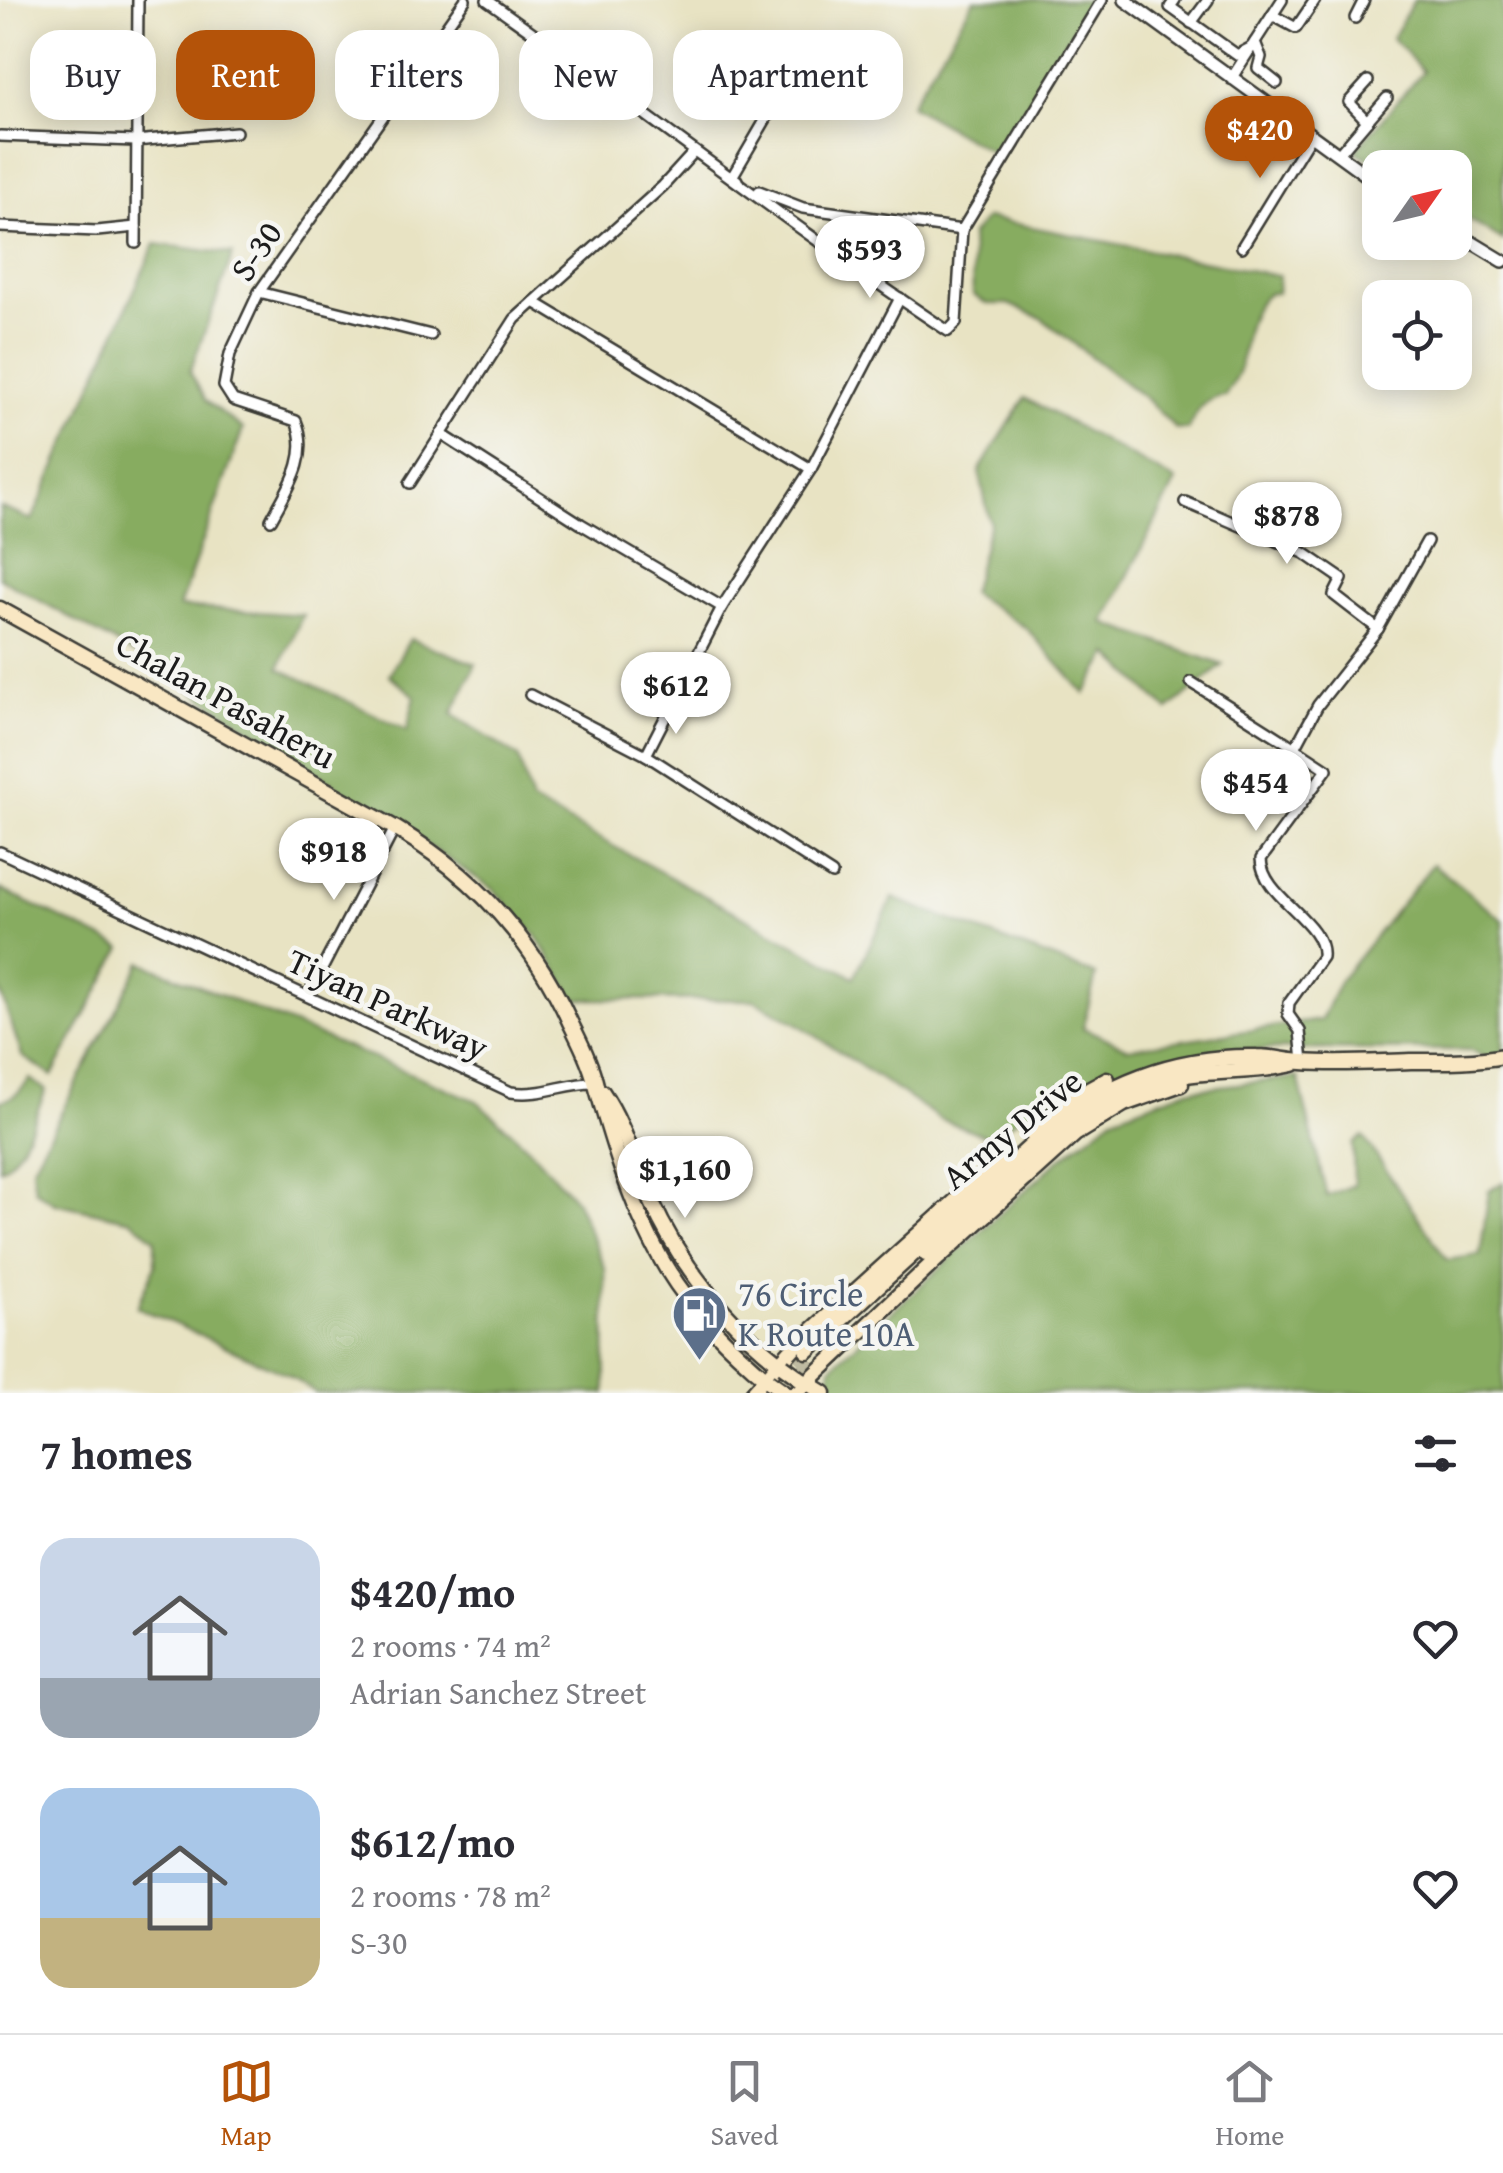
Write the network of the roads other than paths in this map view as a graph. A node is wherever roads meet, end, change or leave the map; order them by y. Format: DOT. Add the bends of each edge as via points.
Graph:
graph roads {
  1 [pos="138,0"];
  2 [pos="465,0"];
  3 [pos="487,0"];
  4 [pos="1102,0"];
  5 [pos="1125,0"];
  6 [pos="1175,0"];
  7 [pos="1208,0"];
  8 [pos="1265,0"];
  9 [pos="1315,0"];
  10 [pos="1364,0"];
  11 [pos="1277,8"];
  12 [pos="1355,18"];
  13 [pos="1191,22"];
  14 [pos="1253,44"];
  15 [pos="1231,80"];
  16 [pos="1368,81"];
  17 [pos="1277,83"];
  18 [pos="1388,98"];
  19 [pos="766,120"];
  20 [pos="1368,121"];
  21 [pos="236,132"];
  22 [pos="1312,135"];
  23 [pos="0,136"];
  24 [pos="135,141"];
  25 [pos="694,152"];
  26 [pos="1339,154"];
  27 [pos="1362,171"];
  28 [pos="732,178"];
  29 [pos="0,227"];
  30 [pos="136,227"];
  31 [pos="962,230"];
  32 [pos="136,243"];
  33 [pos="1472,243"];
  34 [pos="1242,247"];
  35 [pos="1503,262"];
  36 [pos="259,292"];
  37 [pos="900,298"];
  38 [pos="534,302"];
  39 [pos="431,335"];
  40 [pos="441,434"];
  41 [pos="811,469"];
  42 [pos="410,483"];
  43 [pos="1185,502"];
  44 [pos="271,520"];
  45 [pos="1426,541"];
  46 [pos="722,607"];
  47 [pos="0,609"];
  48 [pos="1378,629"];
  49 [pos="1191,682"];
  50 [pos="530,695"];
  51 [pos="1296,748"];
  52 [pos="646,754"];
  53 [pos="395,828"];
  54 [pos="0,852"];
  55 [pos="832,874"];
  56 [pos="308,996"];
  57 [pos="1503,1056"];
  58 [pos="1303,1062"];
  59 [pos="1259,1063"];
  60 [pos="596,1084"];
  61 [pos="810,1355"];
  62 [pos="781,1364"];
  63 [pos="767,1379"];
  64 [pos="801,1385"];
  65 [pos="753,1393"];
  66 [pos="786,1393"];
  67 [pos="824,1393"];
  1 -- 24 [label="street"];
  2 -- 36 [label="street, S-30"];
  3 -- 25 [label="street"];
  4 -- 31 [label="street"];
  5 -- 15 [label="street"];
  6 -- 13 [label="street" via="1170,7"];
  7 -- 13 [label="street"];
  8 -- 11 [label="street"];
  9 -- 11 [label="street" via="1296,28"];
  10 -- 12 [label="street"];
  11 -- 14 [label="street"];
  13 -- 14 [label="street" via="1236,55"];
  14 -- 15 [label="street"];
  14 -- 17 [label="street" via="1261,56 1258,68"];
  15 -- 22 [label="street"];
  16 -- 20 [label="street" via="1350,102"];
  18 -- 20 [label="street"];
  19 -- 28 [label="street"];
  20 -- 26 [label="street"];
  21 -- 24 [label="street"];
  22 -- 26 [label="street"];
  22 -- 34 [label="street"];
  23 -- 24 [label="street"];
  24 -- 30 [label="street"];
  25 -- 28 [label="street"];
  25 -- 38 [label="street"];
  26 -- 27 [label="street"];
  28 -- 31 [label="street" via="803,208"];
  28 -- 37 [label="street"];
  29 -- 30 [label="street"];
  30 -- 32 [label="street"];
  31 -- 37 [label="street" via="956,323 948,331"];
  33 -- 35 [label="street"];
  36 -- 39 [label="street"];
  36 -- 44 [label="street, S-30" via="230,354 224,386 233,400 296,421 303,438 298,472"];
  37 -- 41 [label="street"];
  38 -- 40 [label="street" via="499,340"];
  38 -- 41 [label="street"];
  40 -- 42 [label="street"];
  40 -- 46 [label="street"];
  41 -- 46 [label="street"];
  43 -- 48 [label="street" via="1304,554 1342,579 1334,595"];
  45 -- 48 [label="street"];
  46 -- 52 [label="street"];
  47 -- 53 [label="main road, Chalan Pasaheru"];
  48 -- 51 [label="street" via="1318,705"];
  49 -- 51 [label="street"];
  50 -- 52 [label="street"];
  51 -- 58 [label="street" via="1328,770 1261,865 1323,950 1289,1003"];
  52 -- 55 [label="street"];
  53 -- 56 [label="street"];
  53 -- 60 [label="main road, Chalan Pasaheru" via="455,869 508,921 554,988"];
  54 -- 56 [label="street, Tiyan Parkway"];
  56 -- 60 [label="street, Tiyan Parkway" via="511,1092"];
  57 -- 58 [label="main road, Army Drive"];
  58 -- 59 [label="main road, Army Drive"];
  59 -- 61 [label="main road, Army Drive" via="1157,1080 1088,1112"];
  59 -- 62 [label="main road" via="1213,1052 1170,1058 1131,1068 1074,1097 915,1234"];
  59 -- 64 [label="main road" via="1158,1090 1092,1122"];
  60 -- 62 [label="main road, Chalan Pasaheru" via="681,1258 723,1313"];
  60 -- 63 [label="main road, Chalan Pasaheru" via="633,1200 666,1268 709,1326"];
  62 -- 63 [label="main road"];
  62 -- 64 [label="main road, Chalan Pasaheru, bridge"];
  63 -- 65 [label="main road"];
  63 -- 66 [label="main road, Chalan Pasaheru, bridge"];
  64 -- 67 [label="main road, Chalan Pasaheru"];
}
